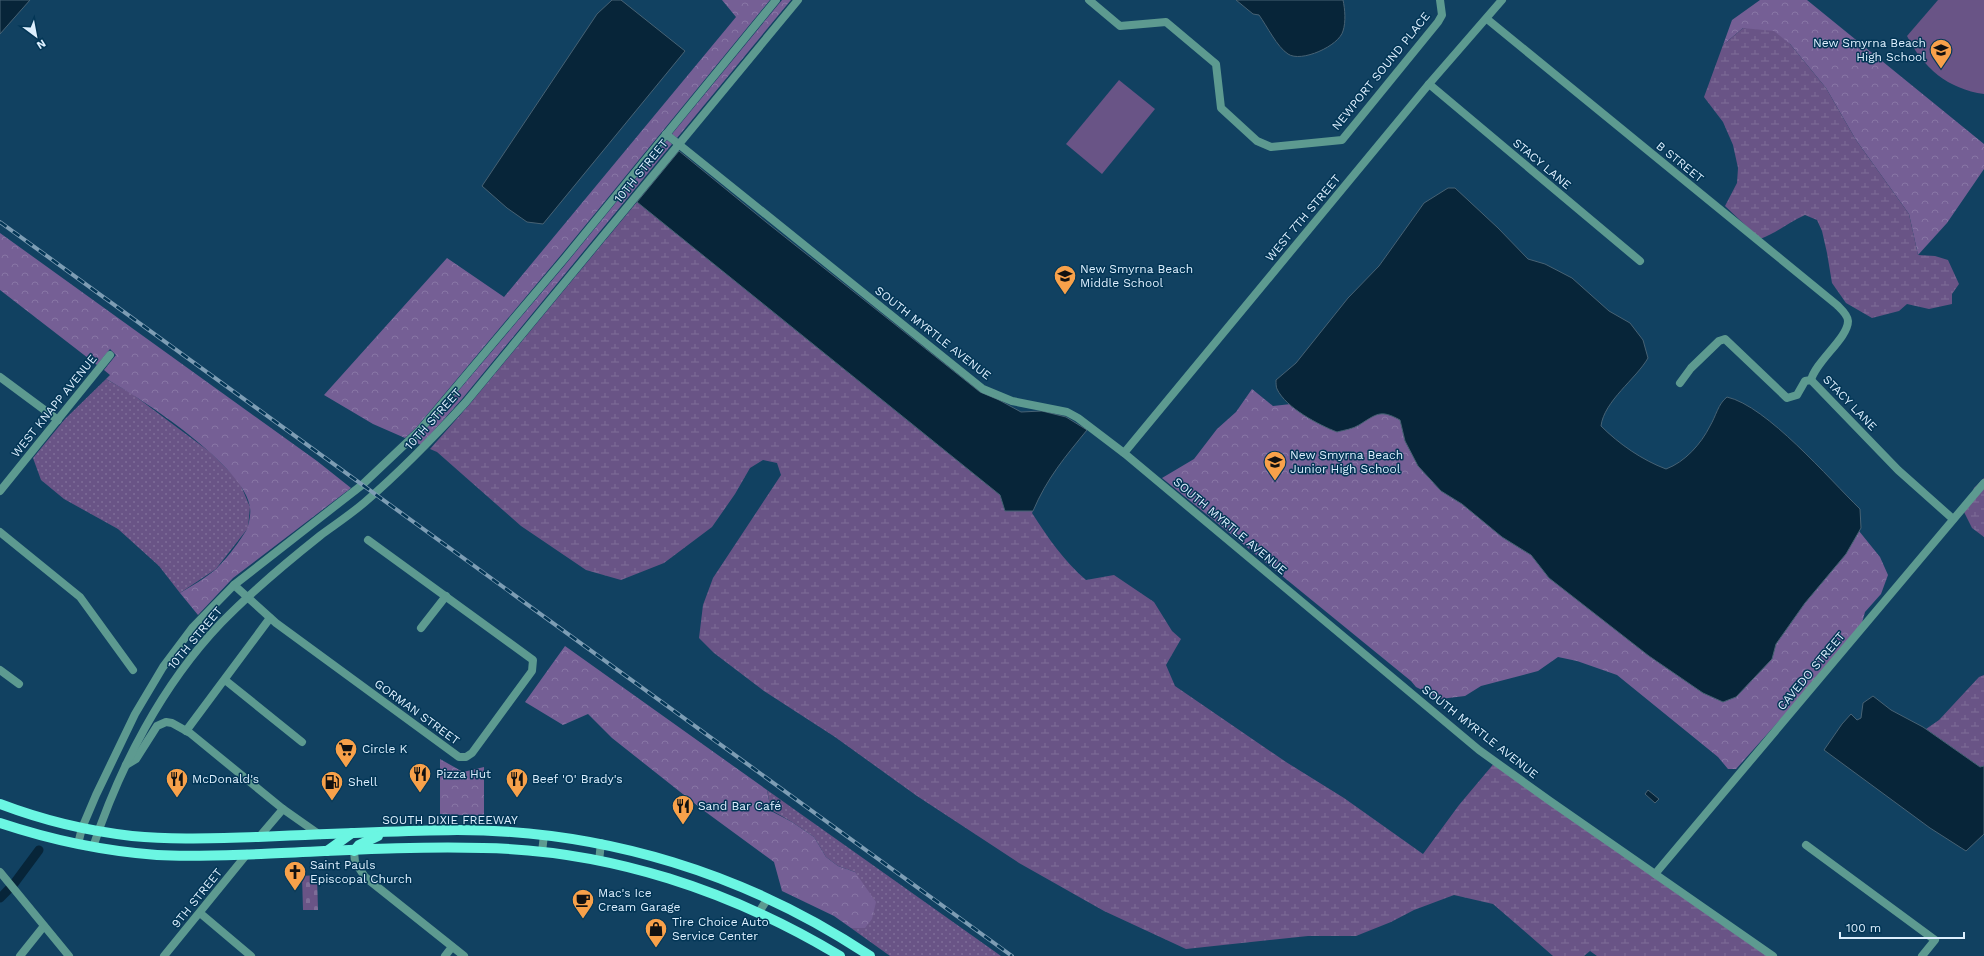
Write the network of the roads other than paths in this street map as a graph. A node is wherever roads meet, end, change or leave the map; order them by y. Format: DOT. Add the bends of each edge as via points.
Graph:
graph roads {
  1 [pos="776,0"];
  2 [pos="798,0"];
  3 [pos="1089,0"];
  4 [pos="1440,0"];
  5 [pos="1502,0"];
  6 [pos="1487,19"];
  7 [pos="1429,84"];
  8 [pos="666,134"];
  9 [pos="678,144"];
  10 [pos="1640,261"];
  11 [pos="110,355"];
  12 [pos="0,377"];
  13 [pos="1811,380"];
  14 [pos="1680,383"];
  15 [pos="58,420"];
  16 [pos="1124,454"];
  17 [pos="391,459"];
  18 [pos="403,469"];
  19 [pos="1984,483"];
  20 [pos="0,491"];
  21 [pos="334,507"];
  22 [pos="344,518"];
  23 [pos="1953,519"];
  24 [pos="0,532"];
  25 [pos="368,540"];
  26 [pos="234,585"];
  27 [pos="446,596"];
  28 [pos="248,597"];
  29 [pos="270,618"];
  30 [pos="422,628"];
  31 [pos="0,670"];
  32 [pos="133,670"];
  33 [pos="225,680"];
  34 [pos="19,684"];
  35 [pos="186,731"];
  36 [pos="302,742"];
  37 [pos="126,765"];
  38 [pos="0,804"];
  39 [pos="283,809"];
  40 [pos="0,823"];
  41 [pos="82,828"];
  42 [pos="98,831"];
  43 [pos="387,832"];
  44 [pos="352,834"];
  45 [pos="320,835"];
  46 [pos="544,835"];
  47 [pos="260,836"];
  48 [pos="601,843"];
  49 [pos="78,844"];
  50 [pos="1806,845"];
  51 [pos="92,847"];
  52 [pos="354,851"];
  53 [pos="325,852"];
  54 [pos="542,852"];
  55 [pos="247,854"];
  56 [pos="599,861"];
  57 [pos="0,872"];
  58 [pos="1656,874"];
  59 [pos="768,898"];
  60 [pos="759,912"];
  61 [pos="200,913"];
  62 [pos="44,926"];
  63 [pos="452,947"];
  64 [pos="20,956"];
  65 [pos="69,956"];
  66 [pos="164,956"];
  67 [pos="251,956"];
  68 [pos="445,956"];
  69 [pos="464,956"];
  70 [pos="840,956"];
  71 [pos="870,956"];
  72 [pos="1773,956"];
  73 [pos="1922,956"];
  1 -- 8 [label="street, 10TH STREET"];
  2 -- 9 [label="street, 10TH STREET"];
  3 -- 4 [label="street, NEWPORT SOUND PLACE" via="1120,26 1166,22 1216,64 1221,108 1257,141 1271,146 1342,140 1438,22 1442,15"];
  5 -- 6 [label="street, WEST 7TH STREET"];
  6 -- 7 [label="street, WEST 7TH STREET"];
  6 -- 13 [label="street, B STREET" via="1837,305 1848,320 1846,329 1815,370"];
  7 -- 10 [label="street, STACY LANE"];
  7 -- 16 [label="street, WEST 7TH STREET"];
  8 -- 9 [label="street, SOUTH MYRTLE AVENUE"];
  8 -- 17 [label="street, 10TH STREET" via="419,432"];
  9 -- 16 [label="street, SOUTH MYRTLE AVENUE" via="983,389 1012,400 1067,412"];
  9 -- 18 [label="street, 10TH STREET" via="466,402"];
  11 -- 15 [label="street, WEST KNAPP AVENUE"];
  12 -- 15 [label="street"];
  13 -- 14 [label="street, STACY LANE" via="1805,381 1797,395 1787,398 1725,339 1719,341 1691,368"];
  13 -- 23 [label="street, STACY LANE" via="1898,470"];
  15 -- 20 [label="street, WEST KNAPP AVENUE"];
  16 -- 58 [label="street, SOUTH MYRTLE AVENUE" via="1479,750"];
  17 -- 18 [label="street"];
  17 -- 21 [label="street, 10TH STREET"];
  18 -- 22 [label="street, 10TH STREET"];
  19 -- 23 [label="street, CAVEDO STREET"];
  21 -- 22 [label="street"];
  21 -- 26 [label="street, 10TH STREET"];
  22 -- 28 [label="street, 10TH STREET"];
  23 -- 58 [label="street, CAVEDO STREET"];
  24 -- 32 [label="street" via="80,597"];
  25 -- 27 [label="street, GORMAN STREET"];
  26 -- 28 [label="street, GORMAN STREET"];
  26 -- 41 [label="street, 10TH STREET" via="193,627 151,685"];
  27 -- 29 [label="street, GORMAN STREET" via="533,660 532,671 472,753 466,757 459,757"];
  27 -- 30 [label="street"];
  28 -- 29 [label="street, GORMAN STREET"];
  28 -- 37 [label="street, 10TH STREET" via="221,623 182,671 160,702"];
  29 -- 33 [label="street"];
  31 -- 34 [label="street"];
  33 -- 35 [label="street"];
  33 -- 36 [label="street"];
  35 -- 37 [label="street" via="172,723 161,724 155,728 136,759"];
  35 -- 39 [label="street"];
  37 -- 42 [label="street, 10TH STREET"];
  38 -- 41 [label="main road, SOUTH DIXIE FREEWAY"];
  39 -- 45 [label="street"];
  39 -- 47 [label="street"];
  40 -- 49 [label="main road"];
  41 -- 42 [label="main road, SOUTH DIXIE FREEWAY"];
  41 -- 49 [label="street, 10TH STREET"];
  42 -- 47 [label="main road, SOUTH DIXIE FREEWAY" via="174,838"];
  42 -- 51 [label="street, 10TH STREET"];
  43 -- 44 [label="main road, SOUTH DIXIE FREEWAY"];
  43 -- 46 [label="main road, SOUTH DIXIE FREEWAY" via="483,831"];
  43 -- 52 [label="main road" via="359,844"];
  44 -- 45 [label="main road, SOUTH DIXIE FREEWAY"];
  44 -- 53 [label="main road"];
  45 -- 47 [label="main road, SOUTH DIXIE FREEWAY"];
  46 -- 48 [label="main road, SOUTH DIXIE FREEWAY"];
  46 -- 54 [label="street"];
  48 -- 56 [label="street"];
  48 -- 59 [label="main road, SOUTH DIXIE FREEWAY" via="685,865"];
  49 -- 51 [label="main road"];
  50 -- 73 [label="street" via="1935,940"];
  51 -- 55 [label="main road" via="156,855"];
  52 -- 53 [label="main road"];
  52 -- 54 [label="main road" via="461,847"];
  52 -- 63 [label="street" via="355,862 365,876"];
  53 -- 55 [label="main road"];
  54 -- 56 [label="main road"];
  55 -- 61 [label="street, 9TH STREET"];
  56 -- 60 [label="main road" via="676,880"];
  57 -- 62 [label="street"];
  58 -- 72 [label="street, SOUTH MYRTLE AVENUE"];
  59 -- 60 [label="street"];
  59 -- 71 [label="main road, SOUTH DIXIE FREEWAY" via="829,930"];
  60 -- 70 [label="main road"];
  61 -- 66 [label="street, 9TH STREET"];
  61 -- 67 [label="street"];
  62 -- 64 [label="street"];
  62 -- 65 [label="street"];
  63 -- 68 [label="street"];
  63 -- 69 [label="street"];
}
